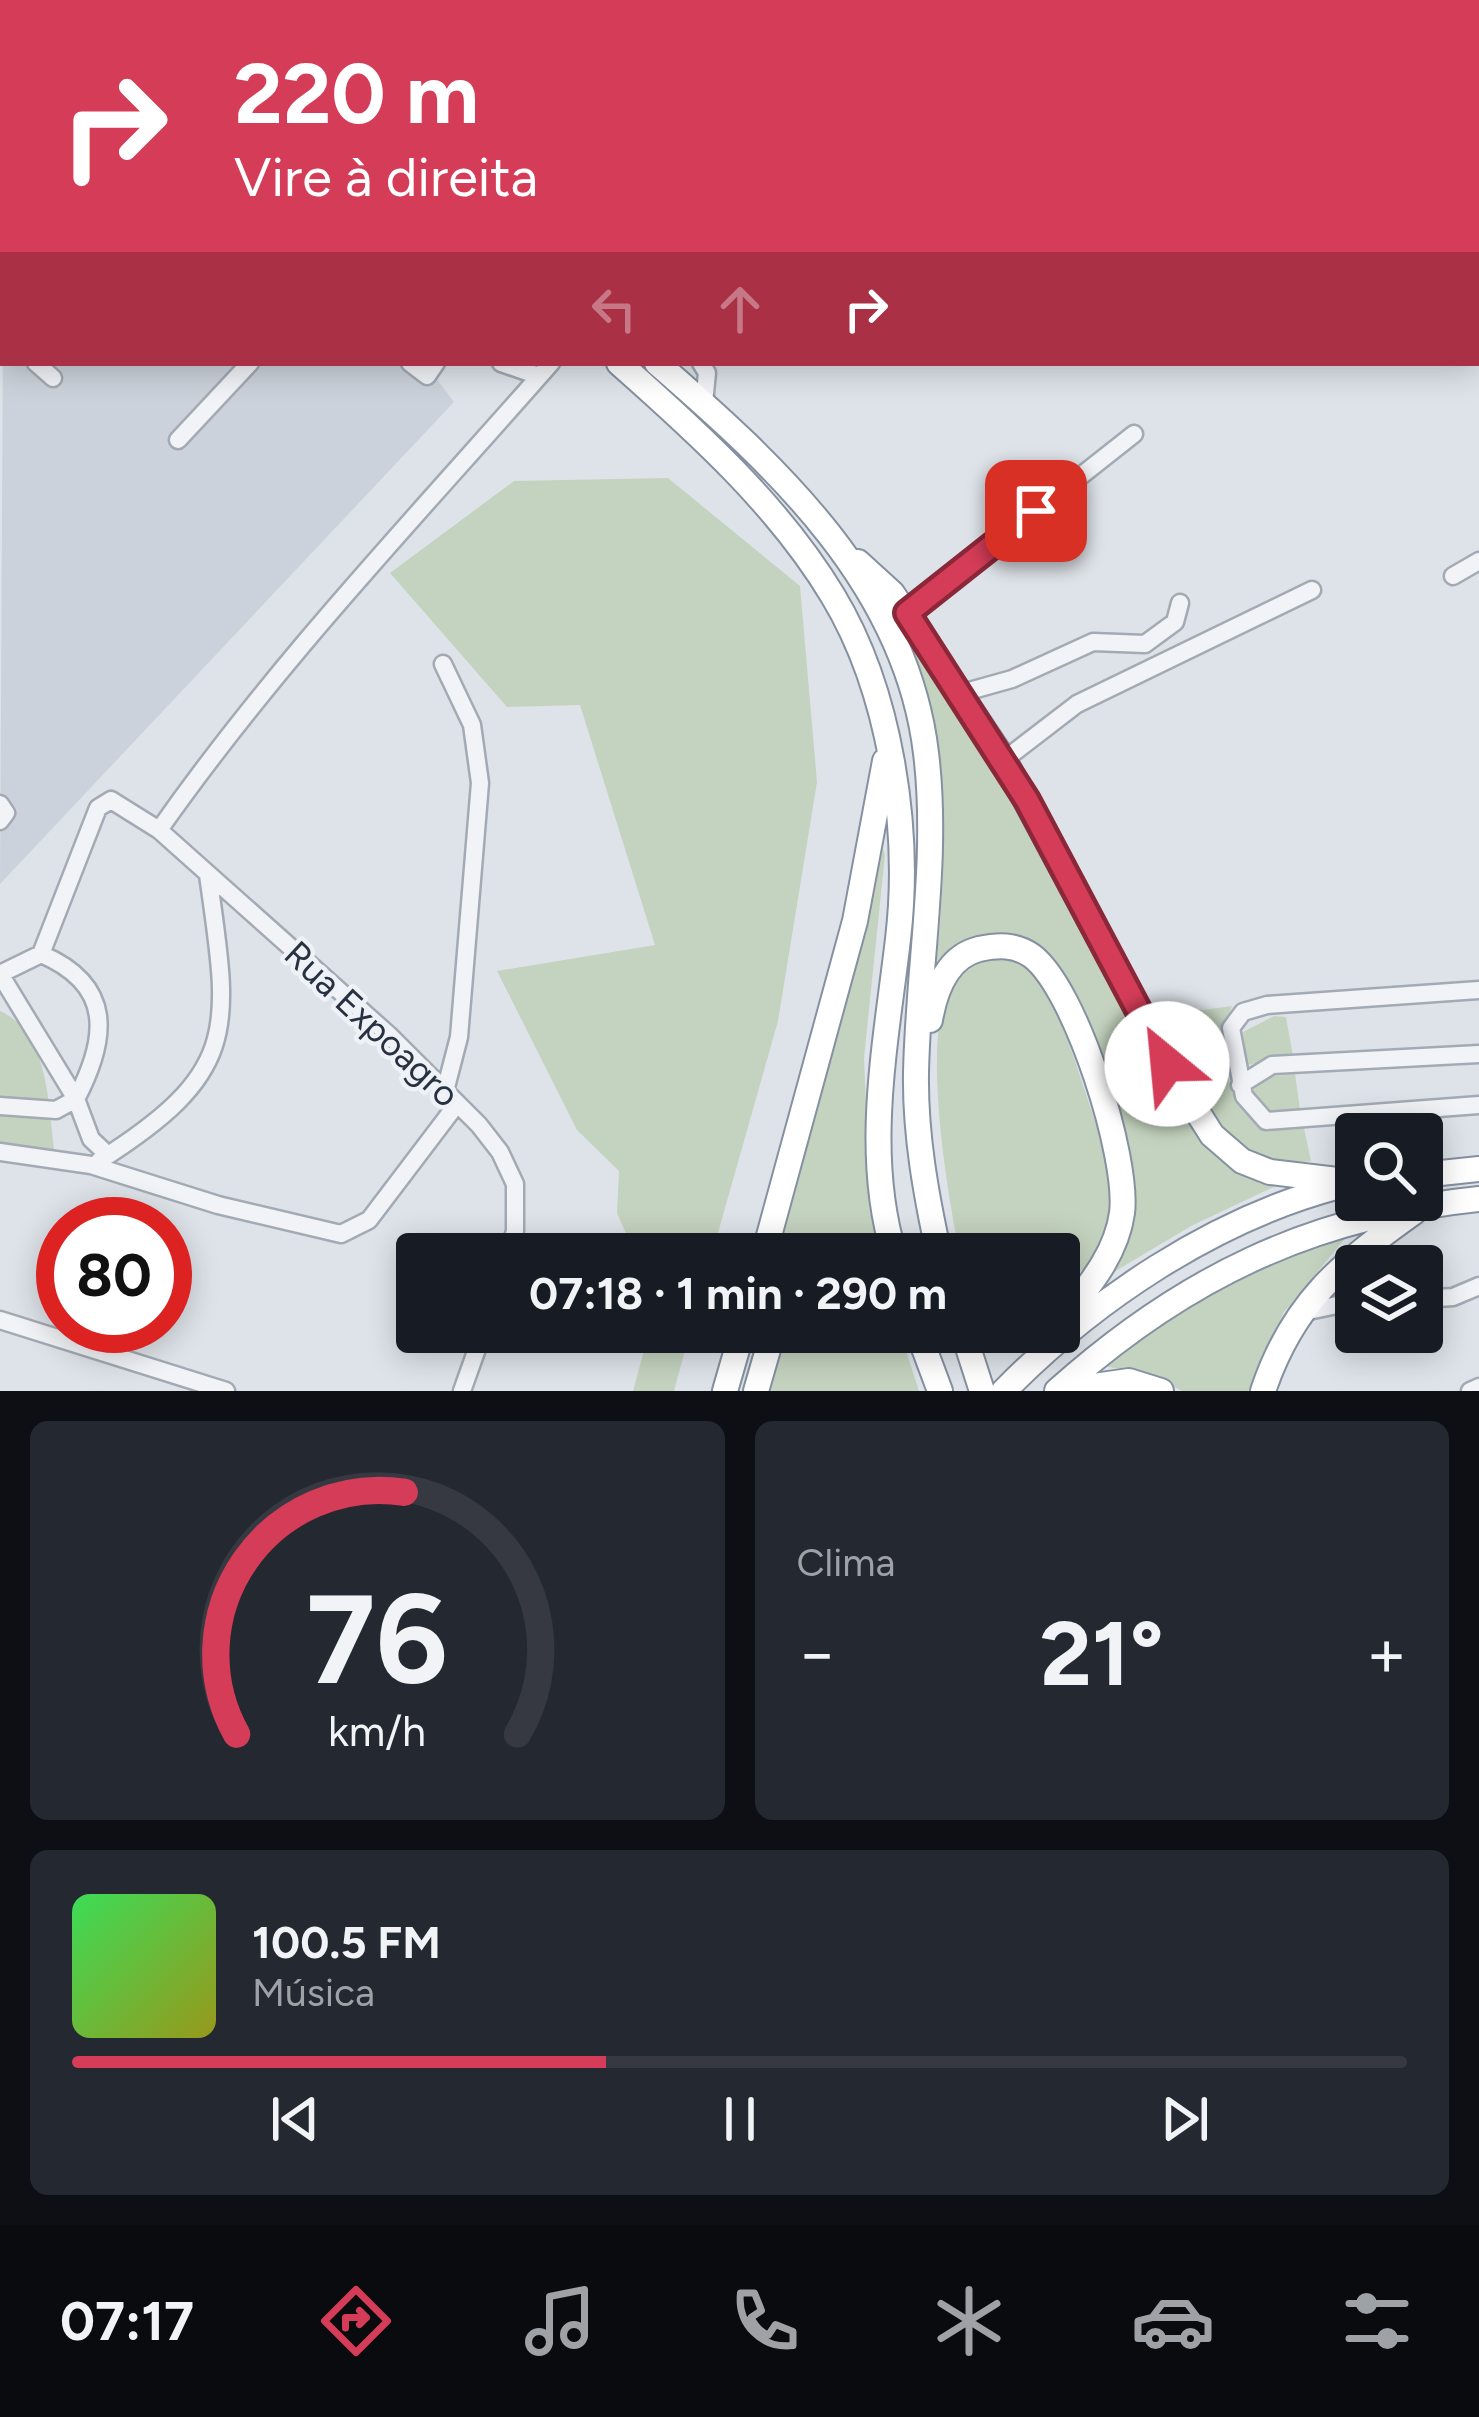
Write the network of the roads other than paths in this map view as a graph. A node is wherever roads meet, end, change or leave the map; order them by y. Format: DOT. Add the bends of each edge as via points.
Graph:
graph roads {
  1 [pos="39,366"];
  2 [pos="247,366"];
  3 [pos="622,366"];
  4 [pos="660,366"];
  5 [pos="703,366"];
  6 [pos="545,370"];
  7 [pos="53,378"];
  8 [pos="704,404"];
  9 [pos="1134,434"];
  10 [pos="178,440"];
  11 [pos="846,554"];
  12 [pos="1479,561"];
  13 [pos="1453,576"];
  14 [pos="1312,590"];
  15 [pos="1180,603"];
  16 [pos="907,613"];
  17 [pos="442,664"];
  18 [pos="962,693"];
  19 [pos="887,747"];
  20 [pos="1004,760"];
  21 [pos="0,804"];
  22 [pos="0,821"];
  23 [pos="159,830"];
  24 [pos="208,875"];
  25 [pos="41,954"];
  26 [pos="0,974"];
  27 [pos="1479,990"];
  28 [pos="1479,1054"];
  29 [pos="1240,1085"];
  30 [pos="79,1094"];
  31 [pos="451,1098"];
  32 [pos="1479,1105"];
  33 [pos="0,1106"];
  34 [pos="916,1106"];
  35 [pos="0,1152"];
  36 [pos="108,1155"];
  37 [pos="91,1165"];
  38 [pos="1479,1169"];
  39 [pos="1443,1173"];
  40 [pos="1335,1180"];
  41 [pos="1335,1188"];
  42 [pos="1479,1198"];
  43 [pos="1443,1204"];
  44 [pos="1358,1221"];
  45 [pos="1402,1221"];
  46 [pos="514,1233"];
  47 [pos="770,1233"];
  48 [pos="890,1233"];
  49 [pos="936,1233"];
  50 [pos="1479,1286"];
  51 [pos="1080,1294"];
  52 [pos="1443,1298"];
  53 [pos="1335,1305"];
  54 [pos="1298,1313"];
  55 [pos="0,1320"];
  56 [pos="476,1353"];
  57 [pos="736,1353"];
  58 [pos="767,1353"];
  59 [pos="926,1353"];
  60 [pos="970,1353"];
  61 [pos="1037,1353"];
  62 [pos="1024,1370"];
  63 [pos="1479,1387"];
  64 [pos="226,1391"];
  65 [pos="462,1391"];
  66 [pos="725,1391"];
  67 [pos="756,1391"];
  68 [pos="940,1391"];
  69 [pos="982,1391"];
  70 [pos="1004,1391"];
  71 [pos="1059,1391"];
  72 [pos="1161,1391"];
  73 [pos="1263,1391"];
  74 [pos="1470,1391"];
  1 -- 7 [label="street"];
  2 -- 10 [label="street"];
  3 -- 19 [label="highway" via="701,435 833,596"];
  4 -- 8 [label="highway"];
  5 -- 8 [label="street"];
  6 -- 23 [label="street" via="354,580 233,725"];
  8 -- 11 [label="highway" via="785,479"];
  9 -- 16 [label="street"];
  11 -- 16 [label="highway"];
  11 -- 34 [label="highway" via="893,641 926,750"];
  12 -- 13 [label="street"];
  14 -- 20 [label="street" via="1077,704"];
  15 -- 18 [label="street" via="1175,622 1145,644 1093,643"];
  16 -- 18 [label="highway"];
  17 -- 31 [label="street" via="472,725 480,783"];
  18 -- 20 [label="highway"];
  19 -- 47 [label="highway" via="855,921"];
  19 -- 48 [label="highway" via="905,877 878,1132"];
  20 -- 40 [label="highway" via="1212,1135 1270,1172"];
  21 -- 22 [label="street"];
  23 -- 24 [label="street, Rua Expoagro"];
  23 -- 25 [label="street, Rua Expoagro" via="111,800 98,808"];
  24 -- 31 [label="street, Rua Expoagro"];
  24 -- 36 [label="street" via="224,982 215,1051 170,1113"];
  25 -- 26 [label="street"];
  25 -- 30 [label="street" via="78,975 100,1019 95,1060"];
  26 -- 30 [label="street"];
  27 -- 29 [label="street" via="1250,1009 1231,1028"];
  28 -- 29 [label="street" via="1272,1065"];
  29 -- 32 [label="street" via="1266,1121"];
  30 -- 33 [label="street" via="56,1110"];
  30 -- 36 [label="street" via="91,1139"];
  31 -- 37 [label="street" via="380,1208 341,1234"];
  31 -- 46 [label="street, Rua Expoagro" via="500,1152 515,1184"];
  34 -- 49 [label="highway"];
  34 -- 51 [label="highway" via="934,999 947,970 968,952 1001,944 1029,954 1065,1000 1120,1174 1113,1247"];
  35 -- 37 [label="street"];
  36 -- 37 [label="street"];
  38 -- 39 [label="highway"];
  41 -- 62 [label="highway" via="1231,1226 1117,1297"];
  42 -- 43 [label="highway"];
  44 -- 71 [label="highway" via="1309,1232 1199,1284"];
  45 -- 54 [label="highway" via="1353,1256"];
  50 -- 52 [label="street"];
  53 -- 54 [label="street"];
  54 -- 73 [label="highway"];
  55 -- 64 [label="street"];
  56 -- 65 [label="street"];
  57 -- 66 [label="highway"];
  58 -- 67 [label="highway"];
  59 -- 68 [label="highway"];
  60 -- 69 [label="highway"];
  61 -- 62 [label="highway"];
  62 -- 70 [label="highway"];
  63 -- 74 [label="street"];
  71 -- 72 [label="highway" via="1129,1381"];
}
